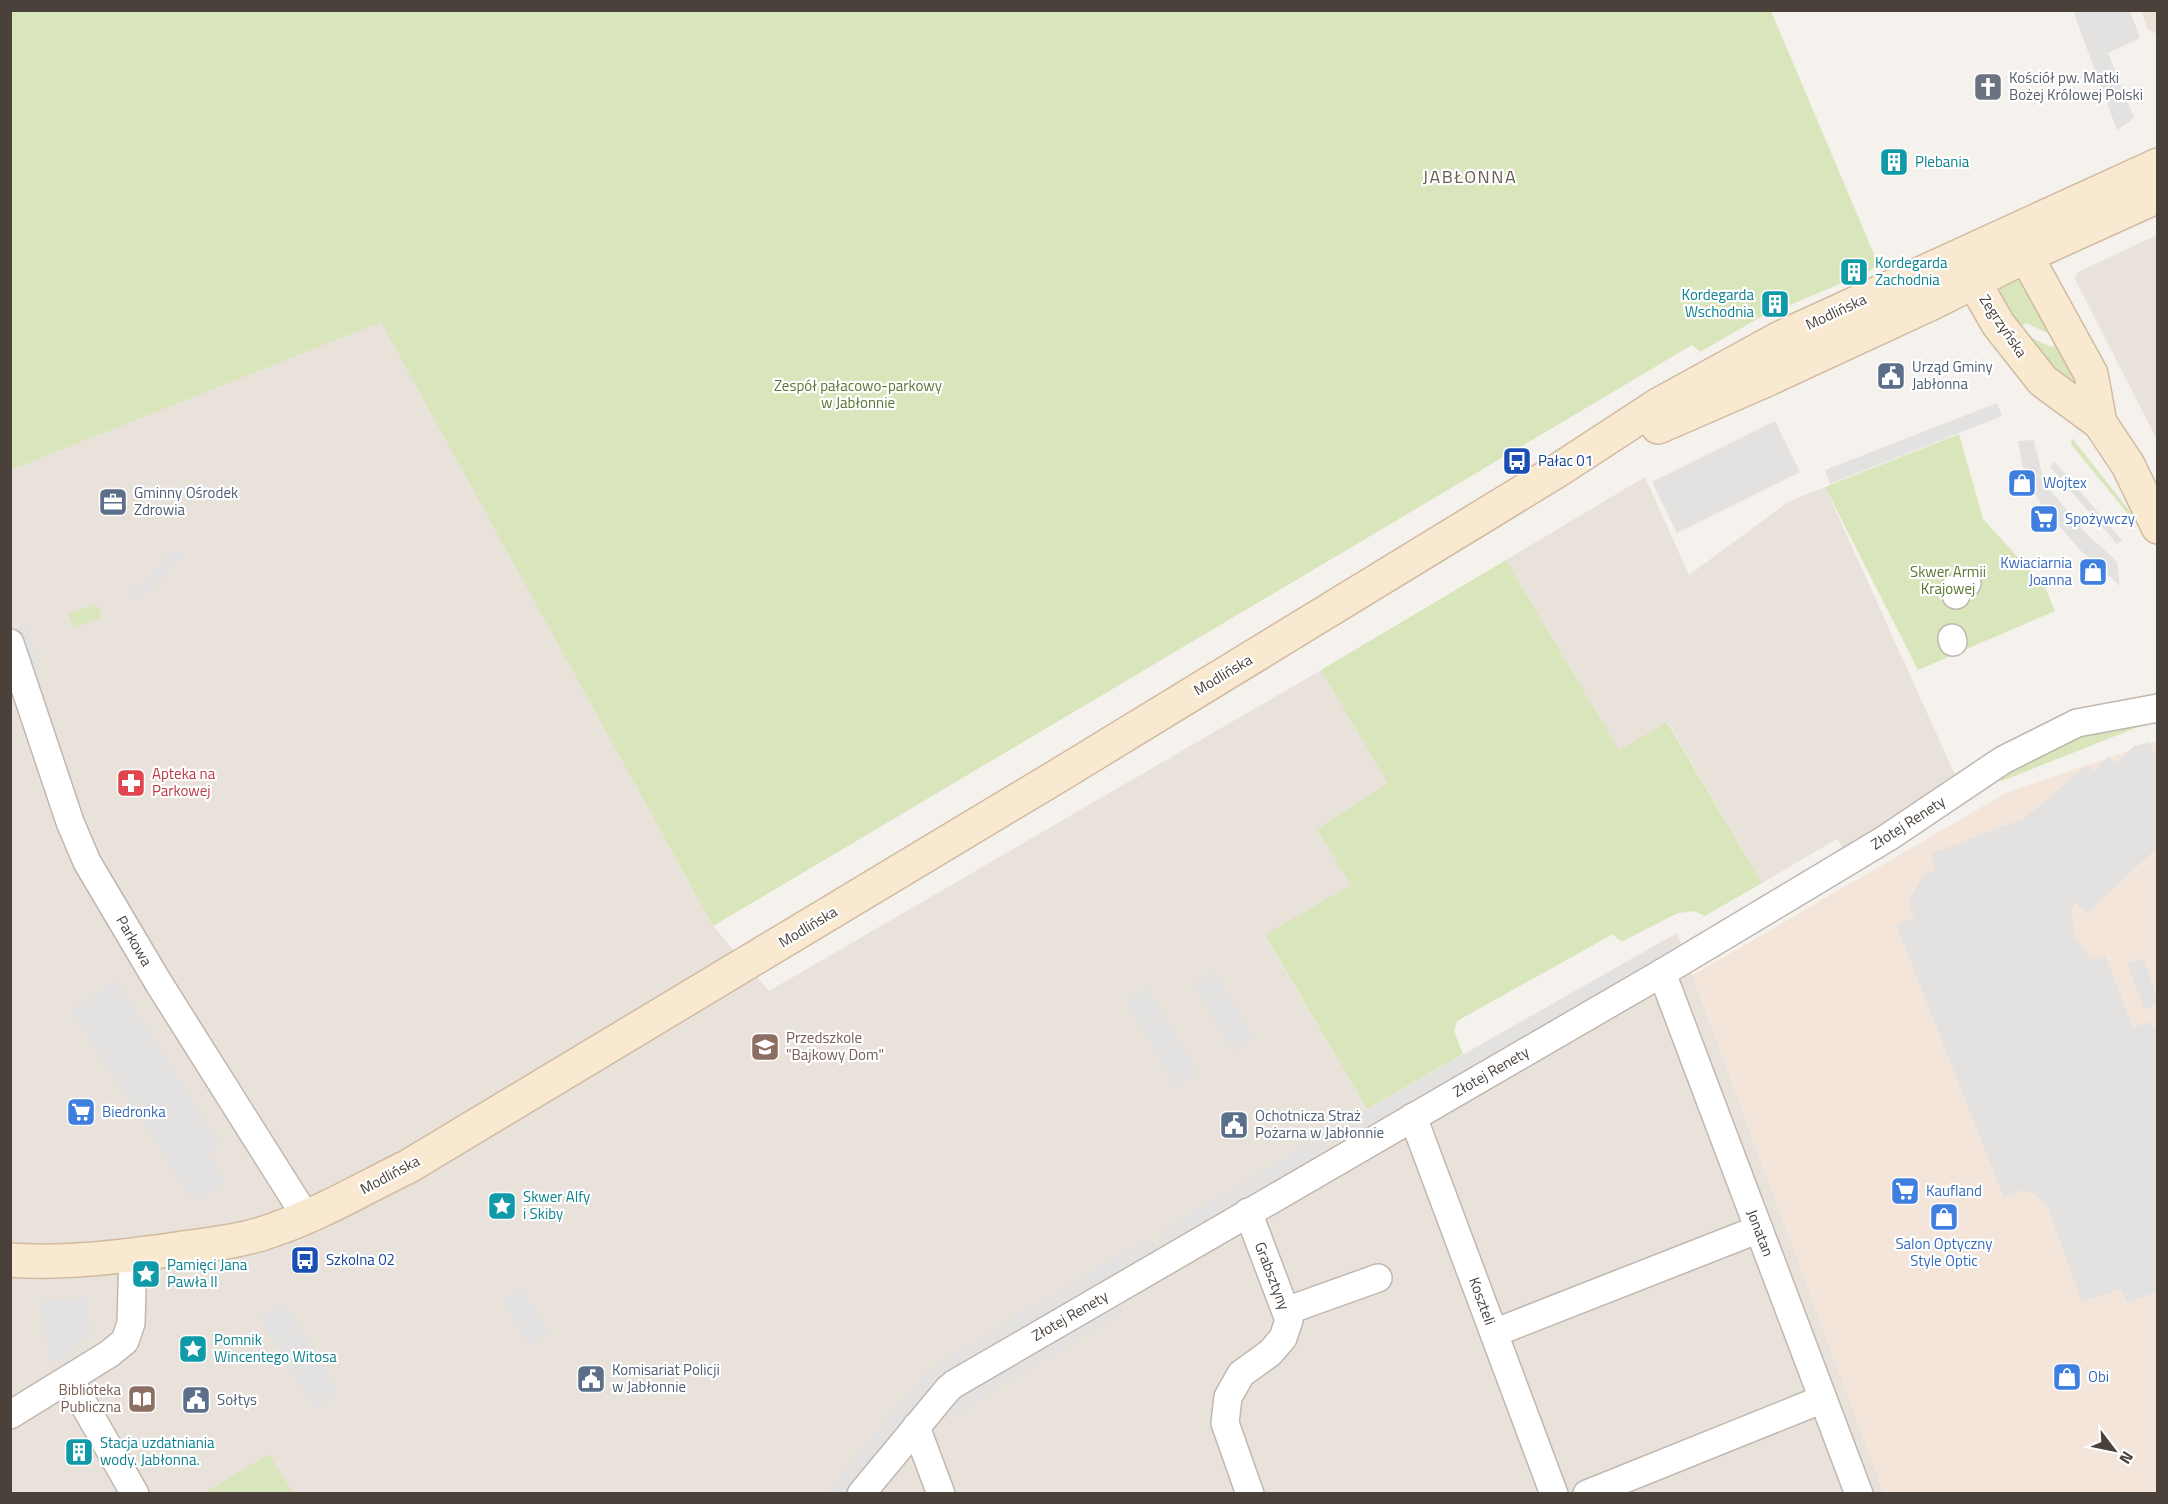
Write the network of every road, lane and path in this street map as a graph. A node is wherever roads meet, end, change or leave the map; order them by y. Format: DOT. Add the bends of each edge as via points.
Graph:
graph roads {
  1 [pos="2157,165"];
  2 [pos="2157,196"];
  3 [pos="1993,240"];
  4 [pos="2026,256"];
  5 [pos="1974,282"];
  6 [pos="2100,423"];
  7 [pos="1560,469"];
  8 [pos="2157,526"];
  9 [pos="10,643"];
  10 [pos="10,708"];
  11 [pos="2157,708"];
  12 [pos="38,730"];
  13 [pos="1662,973"];
  14 [pos="1413,1117"];
  15 [pos="1248,1212"];
  16 [pos="306,1217"];
  17 [pos="1759,1229"];
  18 [pos="133,1255"];
  19 [pos="10,1260"];
  20 [pos="1378,1278"];
  21 [pos="1286,1311"];
  22 [pos="1494,1332"];
  23 [pos="70,1380"];
  24 [pos="1823,1400"];
  25 [pos="10,1415"];
  26 [pos="916,1427"];
  27 [pos="1545,1491"];
  28 [pos="135,1494"];
  29 [pos="861,1494"];
  30 [pos="941,1494"];
  31 [pos="1250,1494"];
  32 [pos="1587,1494"];
  33 [pos="1858,1494"];
  1 -- 3 [label="main road, Modlińska"];
  2 -- 4 [label="main road, Modlińska"];
  3 -- 4 [label="main road"];
  3 -- 5 [label="main road, Zegrzyńska"];
  3 -- 7 [label="main road, Modlińska" via="1780,338 1658,405"];
  4 -- 5 [label="main road, Modlińska"];
  4 -- 6 [label="main road, Zegrzyńska" via="2091,374"];
  5 -- 6 [label="main road, Zegrzyńska" via="1998,324 2043,381"];
  5 -- 7 [label="main road, Modlińska" via="1766,380"];
  6 -- 8 [label="main road, Zegrzyńska" via="2128,465"];
  7 -- 16 [label="main road, Modlińska" via="416,1162"];
  9 -- 12 [label="street, Parkowa"];
  10 -- 12 [label="street"];
  11 -- 13 [label="street, Złotej Renety" via="2077,723 2003,760 1887,838"];
  12 -- 16 [label="street, Parkowa" via="87,862"];
  13 -- 14 [label="street, Złotej Renety"];
  13 -- 17 [label="street, Jonatan"];
  14 -- 15 [label="street, Złotej Renety"];
  14 -- 22 [label="street, Koszteli"];
  15 -- 21 [label="street, Grabsztyny"];
  15 -- 26 [label="street, Złotej Renety" via="954,1384"];
  16 -- 18 [label="main road, Modlińska" via="249,1236"];
  17 -- 22 [label="street"];
  17 -- 24 [label="street, Jonatan"];
  18 -- 19 [label="main road, Modlińska" via="37,1262"];
  18 -- 23 [label="street" via="131,1323 125,1341"];
  20 -- 21 [label="street"];
  21 -- 31 [label="street, Grabsztyny" via="1289,1320 1283,1338 1241,1374 1228,1396 1226,1423"];
  22 -- 27 [label="street, Koszteli"];
  23 -- 25 [label="street"];
  23 -- 28 [label="street"];
  24 -- 32 [label="street"];
  24 -- 33 [label="street, Jonatan"];
  26 -- 29 [label="street, Złotej Renety"];
  26 -- 30 [label="street"];
}
